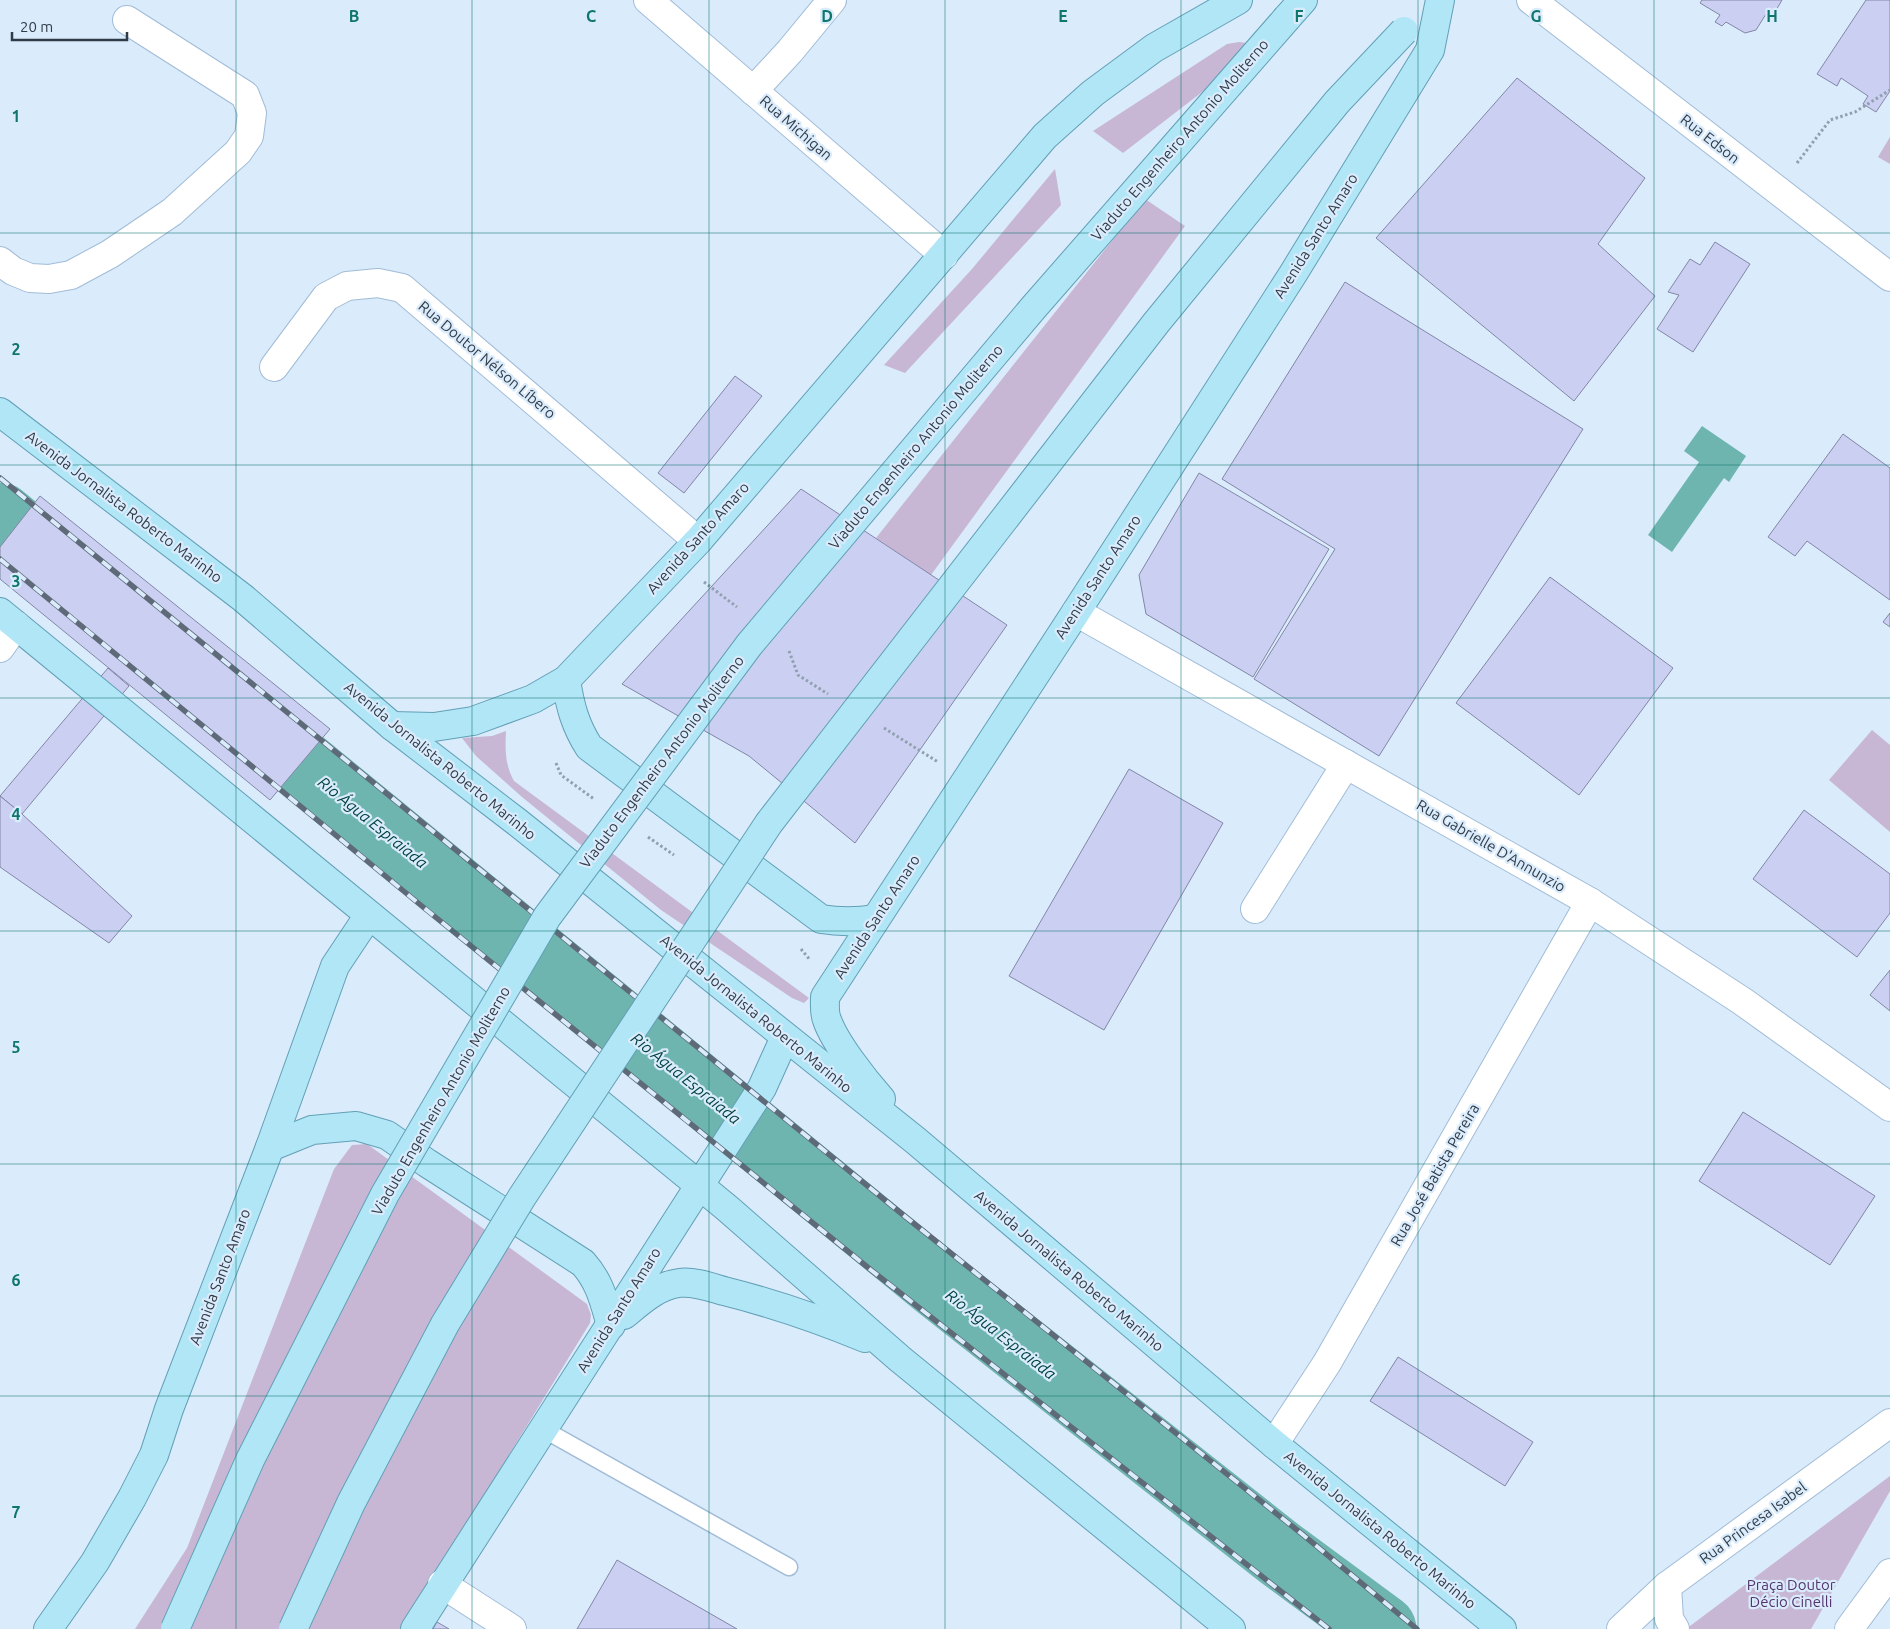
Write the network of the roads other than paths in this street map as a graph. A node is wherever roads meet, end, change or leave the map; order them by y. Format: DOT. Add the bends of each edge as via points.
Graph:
graph roads {
  1 [pos="648,0"];
  2 [pos="832,0"];
  3 [pos="1238,0"];
  4 [pos="1435,0"];
  5 [pos="1440,0"];
  6 [pos="1531,0"];
  7 [pos="1295,9"];
  8 [pos="127,20"];
  9 [pos="753,91"];
  10 [pos="944,255"];
  11 [pos="6,266"];
  12 [pos="1890,277"];
  13 [pos="274,367"];
  14 [pos="0,412"];
  15 [pos="698,540"];
  16 [pos="1076,612"];
  17 [pos="8,619"];
  18 [pos="0,648"];
  19 [pos="566,680"];
  20 [pos="392,726"];
  21 [pos="1346,764"];
  22 [pos="1590,902"];
  23 [pos="1256,908"];
  24 [pos="369,915"];
  25 [pos="875,919"];
  26 [pos="785,1037"];
  27 [pos="1890,1107"];
  28 [pos="915,1140"];
  29 [pos="270,1147"];
  30 [pos="699,1185"];
  31 [pos="611,1325"];
  32 [pos="884,1346"];
  33 [pos="1890,1423"];
  34 [pos="543,1429"];
  35 [pos="1274,1444"];
  36 [pos="789,1567"];
  37 [pos="1890,1574"];
  38 [pos="442,1584"];
  39 [pos="1667,1586"];
  40 [pos="48,1629"];
  41 [pos="175,1629"];
  42 [pos="293,1629"];
  43 [pos="415,1629"];
  44 [pos="512,1629"];
  45 [pos="1231,1629"];
  46 [pos="1502,1629"];
  47 [pos="1621,1629"];
  48 [pos="1675,1629"];
  49 [pos="1849,1629"];
  1 -- 9 [label="street, Rua Michigan"];
  2 -- 9 [label="street"];
  3 -- 10 [label="main road, Avenida Santo Amaro" via="1154,48 1093,93 1045,136"];
  4 -- 42 [label="main road, bridge" via="1337,102 1156,323 769,823 522,1197 445,1324 352,1503"];
  5 -- 16 [label="main road, Avenida Santo Amaro" via="1430,50 1293,274"];
  6 -- 12 [label="street, Rua Edson"];
  7 -- 41 [label="main road, Viaduto Engenheiro Antonio Moliterno, bridge" via="1040,300 749,645 547,917 385,1194 250,1460"];
  8 -- 11 [label="street" via="245,95 252,113 249,136 238,152 172,212 110,254 71,274 49,279 30,278"];
  9 -- 10 [label="street, Rua Michigan"];
  10 -- 15 [label="main road, Avenida Santo Amaro"];
  13 -- 15 [label="street, Rua Doutor Nélson Líbero" via="326,297 355,285 378,283 402,288"];
  14 -- 20 [label="main road, Avenida Jornalista Roberto Marinho" via="244,598"];
  15 -- 19 [label="main road, Avenida Santo Amaro"];
  16 -- 21 [label="street, Rua Gabrielle D'Annunzio"];
  16 -- 25 [label="main road, Avenida Santo Amaro"];
  17 -- 18 [label="street"];
  17 -- 24 [label="main road"];
  19 -- 20 [label="main road, Avenida Santo Amaro" via="533,699 473,721 434,727"];
  19 -- 25 [label="main road" via="578,731 589,747 821,919 840,922"];
  20 -- 26 [label="main road, Avenida Jornalista Roberto Marinho"];
  21 -- 22 [label="street, Rua Gabrielle D'Annunzio"];
  21 -- 23 [label="street"];
  22 -- 27 [label="street, Rua Gabrielle D'Annunzio" via="1742,1001"];
  22 -- 35 [label="street, Rua José Batista Pereira" via="1327,1363"];
  24 -- 29 [label="main road, Avenida Santo Amaro" via="335,966"];
  24 -- 30 [label="main road"];
  25 -- 28 [label="main road, Avenida Santo Amaro" via="825,997 825,1014 832,1032 863,1078"];
  26 -- 28 [label="main road, Avenida Jornalista Roberto Marinho"];
  26 -- 30 [label="main road, Avenida Santo Amaro" via="762,1088"];
  28 -- 35 [label="main road, Avenida Jornalista Roberto Marinho"];
  29 -- 31 [label="main road" via="312,1130 356,1126 387,1135 583,1263 594,1275"];
  29 -- 40 [label="main road, Avenida Santo Amaro" via="154,1454 95,1562"];
  30 -- 31 [label="main road, Avenida Santo Amaro"];
  30 -- 32 [label="main road"];
  31 -- 32 [label="main road" via="658,1289 680,1283 698,1284 786,1309"];
  31 -- 34 [label="main road, Avenida Santo Amaro"];
  32 -- 45 [label="main road"];
  33 -- 39 [label="street, Rua Princesa Isabel"];
  34 -- 36 [label="lane"];
  34 -- 38 [label="main road, Avenida Santo Amaro"];
  35 -- 46 [label="main road, Avenida Jornalista Roberto Marinho"];
  37 -- 49 [label="street"];
  38 -- 43 [label="main road, Avenida Santo Amaro"];
  38 -- 44 [label="street"];
  39 -- 47 [label="street, Rua Princesa Isabel"];
  39 -- 48 [label="street" via="1669,1619"];
}
